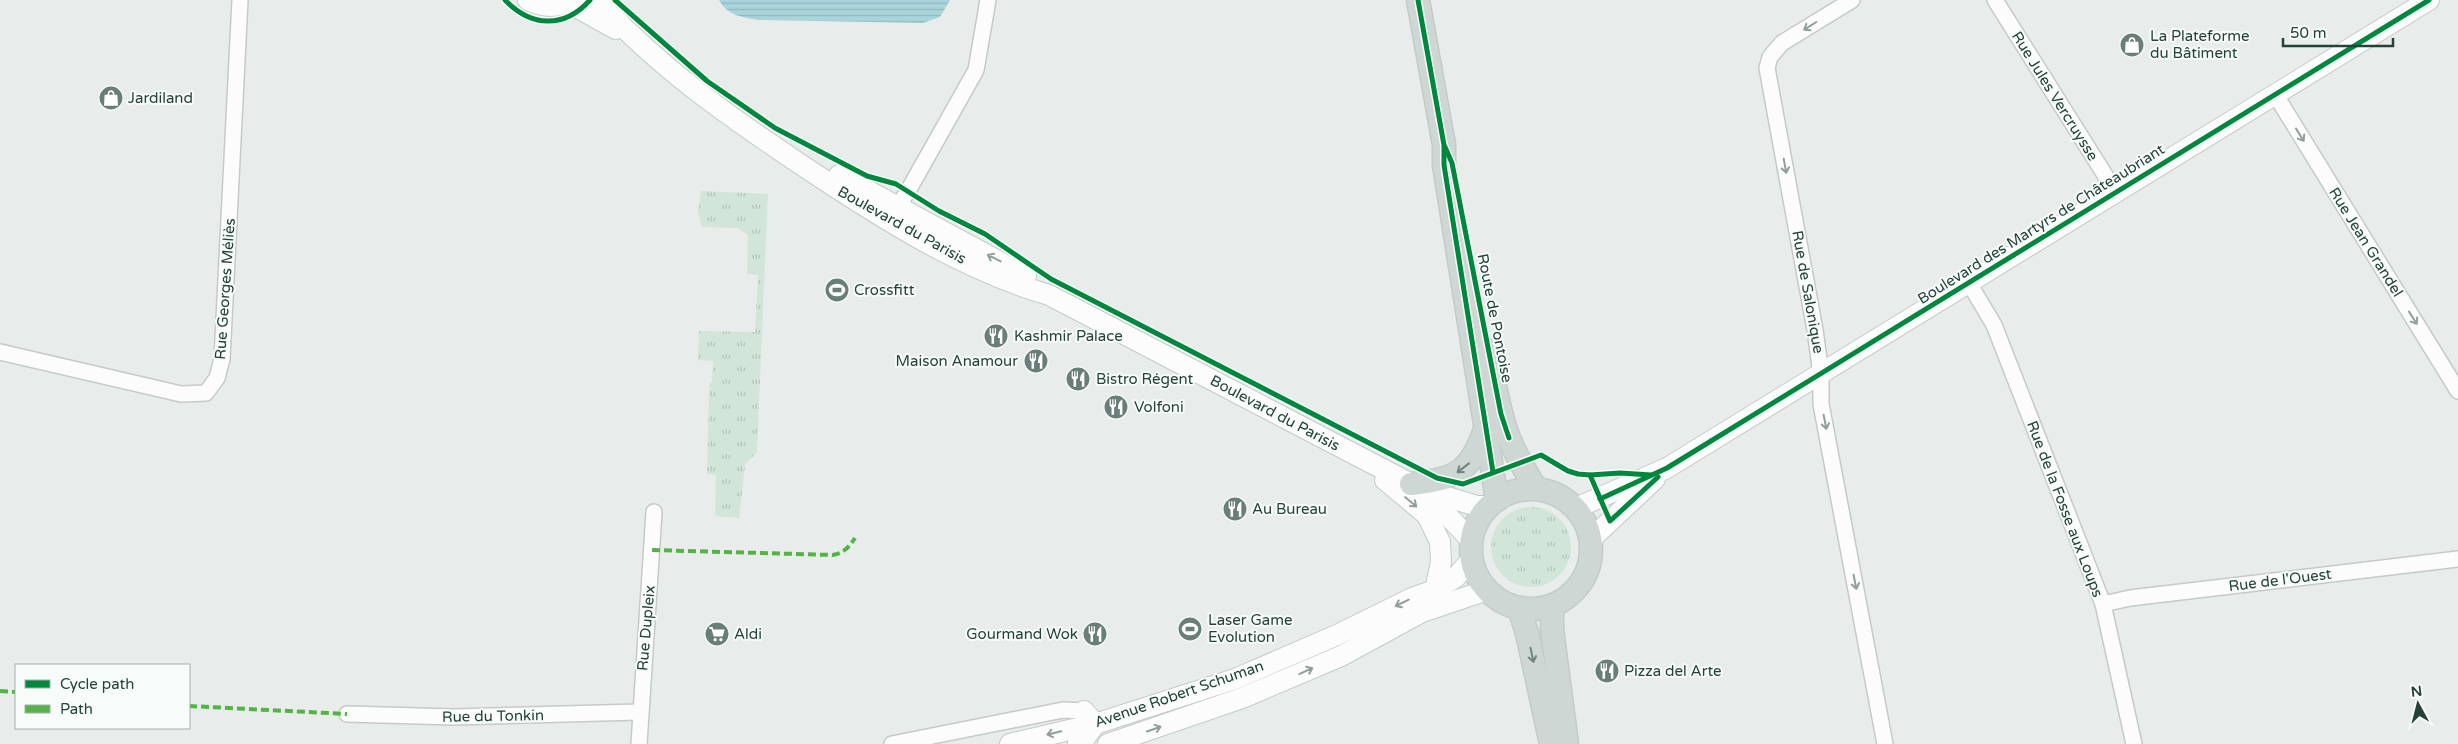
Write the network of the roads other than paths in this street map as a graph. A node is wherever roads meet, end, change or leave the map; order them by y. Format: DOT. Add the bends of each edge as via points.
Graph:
graph roads {
  1 [pos="240,0"];
  2 [pos="528,0"];
  3 [pos="597,0"];
  4 [pos="988,0"];
  5 [pos="1418,0"];
  6 [pos="1852,0"];
  7 [pos="1995,0"];
  8 [pos="2428,0"];
  9 [pos="569,1"];
  10 [pos="631,37"];
  11 [pos="2275,94"];
  12 [pos="1444,145"];
  13 [pos="2116,192"];
  14 [pos="893,214"];
  15 [pos="1969,283"];
  16 [pos="0,352"];
  17 [pos="1821,374"];
  18 [pos="2458,391"];
  19 [pos="1486,426"];
  20 [pos="1361,459"];
  21 [pos="1667,468"];
  22 [pos="1416,486"];
  23 [pos="1536,489"];
  24 [pos="1494,503"];
  25 [pos="1576,508"];
  26 [pos="654,512"];
  27 [pos="1591,539"];
  28 [pos="1472,550"];
  29 [pos="2458,559"];
  30 [pos="1435,590"];
  31 [pos="1487,590"];
  32 [pos="2103,604"];
  33 [pos="1552,606"];
  34 [pos="1519,608"];
  35 [pos="639,712"];
  36 [pos="347,714"];
  37 [pos="1089,717"];
  38 [pos="639,744"];
  39 [pos="892,744"];
  40 [pos="1010,744"];
  41 [pos="1078,744"];
  42 [pos="1108,744"];
  43 [pos="1551,744"];
  44 [pos="1567,744"];
  45 [pos="1885,744"];
  46 [pos="2134,744"];
  1 -- 16 [label="street, Rue Georges Méliès" via="222,360 217,378 206,393 181,394"];
  2 -- 9 [label="main road" via="547,6"];
  3 -- 10 [label="main road, Boulevard du Parisis"];
  4 -- 14 [label="street" via="976,70"];
  5 -- 12 [label="main road, Route de Pontoise"];
  6 -- 17 [label="street, Rue de Salonique, one-way" via="1782,43 1770,57 1767,68 1816,330"];
  7 -- 13 [label="street, Rue Jules Vercruysse"];
  8 -- 11 [label="main road, Boulevard des Martyrs de Châteaubriant"];
  9 -- 10 [label="main road, Boulevard du Parisis"];
  10 -- 14 [label="main road, Boulevard du Parisis" via="710,102 764,140 852,199"];
  11 -- 13 [label="main road, Boulevard des Martyrs de Châteaubriant"];
  11 -- 18 [label="street, Rue Jean Grandel, one-way"];
  12 -- 19 [label="main road, Route de Pontoise" via="1444,165"];
  12 -- 23 [label="main road, Route de Pontoise" via="1452,163 1501,414 1517,455"];
  13 -- 15 [label="main road, Boulevard des Martyrs de Châteaubriant"];
  14 -- 20 [label="main road, Boulevard du Parisis" via="955,256 1049,295"];
  15 -- 17 [label="main road, Boulevard des Martyrs de Châteaubriant"];
  15 -- 32 [label="street, Rue de la Fosse aux Loups" via="1994,325"];
  17 -- 21 [label="main road, Boulevard des Martyrs de Châteaubriant"];
  17 -- 45 [label="street, Rue de Salonique, one-way" via="1821,404"];
  19 -- 22 [label="main road, one-way" via="1472,460 1459,472"];
  19 -- 24 [label="main road, Route de Pontoise"];
  20 -- 22 [label="main road, Boulevard du Parisis"];
  20 -- 30 [label="main road, one-way" via="1427,515 1440,542 1441,562"];
  21 -- 25 [label="main road, Boulevard des Martyrs de Châteaubriant"];
  21 -- 27 [label="main road, Boulevard des Martyrs de Châteaubriant"];
  22 -- 24 [label="main road, Boulevard du Parisis" via="1476,506"];
  22 -- 28 [label="main road, Boulevard du Parisis"];
  23 -- 24 [label="main road" via="1510,493"];
  23 -- 25 [label="main road" via="1551,492"];
  24 -- 28 [label="main road" via="1478,522"];
  25 -- 27 [label="main road"];
  26 -- 35 [label="street, Rue Dupleix"];
  27 -- 33 [label="main road" via="1591,557 1586,574 1576,588"];
  28 -- 30 [label="main road, Avenue Robert Schuman" via="1454,578"];
  28 -- 31 [label="main road" via="1475,570"];
  29 -- 32 [label="street, Rue de l'Ouest" via="2130,598"];
  30 -- 37 [label="main road, Avenue Robert Schuman, one-way" via="1234,679"];
  31 -- 34 [label="main road"];
  42 -- 31 [label="main road, one-way" via="1242,698 1341,656 1422,612"];
  32 -- 46 [label="street, Rue de la Fosse aux Loups"];
  33 -- 34 [label="main road"];
  33 -- 44 [label="main road"];
  34 -- 43 [label="main road, one-way"];
  35 -- 36 [label="street, Rue du Tonkin" via="454,717"];
  35 -- 38 [label="street, Rue Dupleix"];
  37 -- 39 [label="street" via="1063,710"];
  37 -- 40 [label="main road, Avenue Robert Schuman, one-way"];
  37 -- 41 [label="main road" via="1083,741"];
}
